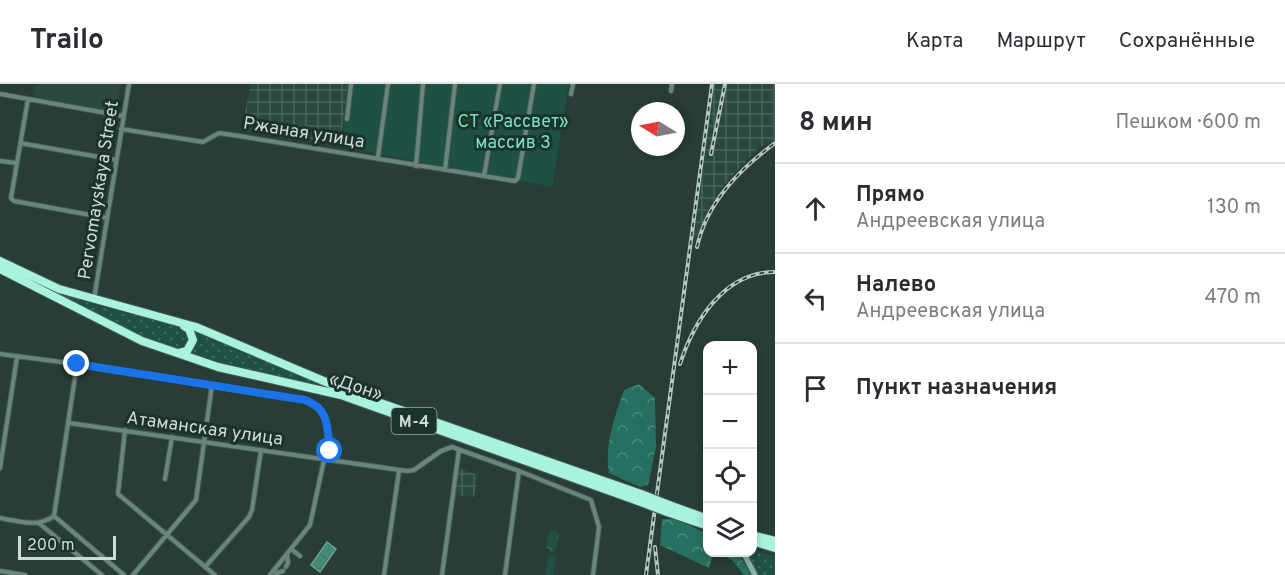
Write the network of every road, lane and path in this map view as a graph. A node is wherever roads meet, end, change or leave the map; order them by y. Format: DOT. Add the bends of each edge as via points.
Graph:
graph roads {
  1 [pos="129,84"];
  2 [pos="351,84"];
  3 [pos="388,84"];
  4 [pos="423,84"];
  5 [pos="455,84"];
  6 [pos="500,84"];
  7 [pos="534,84"];
  8 [pos="573,84"];
  9 [pos="672,84"];
  10 [pos="671,91"];
  11 [pos="0,94"];
  12 [pos="572,94"];
  13 [pos="28,99"];
  14 [pos="123,116"];
  15 [pos="346,119"];
  16 [pos="121,129"];
  17 [pos="20,143"];
  18 [pos="378,157"];
  19 [pos="116,160"];
  20 [pos="0,161"];
  21 [pos="16,163"];
  22 [pos="416,166"];
  23 [pos="446,170"];
  24 [pos="484,176"];
  25 [pos="106,218"];
  26 [pos="0,261"];
  27 [pos="0,269"];
  28 [pos="94,300"];
  29 [pos="144,313"];
  30 [pos="174,352"];
  31 [pos="0,354"];
  32 [pos="16,357"];
  33 [pos="77,364"];
  34 [pos="212,385"];
  35 [pos="69,423"];
  36 [pos="125,430"];
  37 [pos="172,437"];
  38 [pos="204,442"];
  39 [pos="261,450"];
  40 [pos="459,450"];
  41 [pos="324,460"];
  42 [pos="337,461"];
  43 [pos="0,468"];
  44 [pos="399,471"];
  45 [pos="519,471"];
  46 [pos="165,480"];
  47 [pos="639,498"];
  48 [pos="668,508"];
  49 [pos="54,516"];
  50 [pos="0,518"];
  51 [pos="703,518"];
  52 [pos="39,524"];
  53 [pos="703,526"];
  54 [pos="166,535"];
  55 [pos="757,536"];
  56 [pos="775,541"];
  57 [pos="757,542"];
  58 [pos="775,548"];
  59 [pos="291,549"];
  60 [pos="287,555"];
  61 [pos="300,556"];
  62 [pos="746,557"];
  63 [pos="205,567"];
  64 [pos="0,571"];
  65 [pos="272,574"];
  66 [pos="25,575"];
  67 [pos="102,575"];
  68 [pos="124,575"];
  69 [pos="133,575"];
  70 [pos="215,575"];
  71 [pos="384,575"];
  72 [pos="442,575"];
  73 [pos="505,575"];
  74 [pos="593,575"];
  75 [pos="755,575"];
  1 -- 14 [label="street, Pervomayskaya Street"];
  2 -- 15 [label="street"];
  3 -- 18 [label="street"];
  4 -- 22 [label="street"];
  5 -- 23 [label="street"];
  6 -- 24 [label="street"];
  7 -- 24 [label="street, Ржаная улица" via="517,181"];
  8 -- 12 [label="street"];
  9 -- 10 [label="street"];
  11 -- 13 [label="street"];
  13 -- 14 [label="street"];
  13 -- 17 [label="street"];
  14 -- 16 [label="street, Pervomayskaya Street"];
  16 -- 18 [label="street, Ржаная улица" via="203,142 219,133"];
  16 -- 19 [label="street, Pervomayskaya Street"];
  17 -- 19 [label="street"];
  17 -- 21 [label="street"];
  18 -- 22 [label="street, Ржаная улица"];
  19 -- 25 [label="street, Pervomayskaya Street"];
  20 -- 21 [label="street"];
  21 -- 25 [label="street" via="11,198 14,201"];
  22 -- 23 [label="street, Ржаная улица"];
  23 -- 24 [label="street, Ржаная улица"];
  25 -- 28 [label="street, Pervomayskaya Street"];
  26 -- 28 [label="highway, «Дон» / М-4" via="59,289"];
  27 -- 30 [label="highway, «Дон» / М-4" via="142,341"];
  28 -- 29 [label="highway, «Дон» / М-4"];
  29 -- 30 [label="highway, М-4" via="189,329 191,345 182,353"];
  29 -- 47 [label="highway, «Дон» / М-4" via="196,327 352,393"];
  30 -- 47 [label="highway, «Дон» / М-4" via="218,367 341,395"];
  31 -- 32 [label="street"];
  32 -- 33 [label="street"];
  32 -- 43 [label="street"];
  33 -- 34 [label="street"];
  33 -- 35 [label="street"];
  34 -- 38 [label="street"];
  34 -- 42 [label="street" via="288,396 318,405 325,417 331,455"];
  35 -- 36 [label="street, Атаманская улица"];
  35 -- 49 [label="street"];
  36 -- 37 [label="street, Атаманская улица"];
  36 -- 54 [label="street" via="118,494"];
  37 -- 38 [label="street, Атаманская улица"];
  37 -- 46 [label="street"];
  38 -- 39 [label="street, Атаманская улица"];
  38 -- 54 [label="street" via="196,500"];
  39 -- 41 [label="street, Атаманская улица"];
  39 -- 63 [label="street" via="249,517"];
  40 -- 44 [label="street" via="446,449 414,470"];
  40 -- 45 [label="street"];
  40 -- 72 [label="street"];
  41 -- 42 [label="street, Атаманская улица"];
  41 -- 59 [label="street" via="310,525"];
  42 -- 44 [label="street, Атаманская улица"];
  44 -- 71 [label="street"];
  45 -- 73 [label="street"];
  45 -- 74 [label="street" via="593,503 599,527"];
  47 -- 48 [label="highway, «Дон» / М-4, bridge"];
  48 -- 51 [label="highway, «Дон» / М-4"];
  48 -- 53 [label="highway, «Дон» / М-4"];
  49 -- 52 [label="street"];
  49 -- 68 [label="street"];
  50 -- 52 [label="street"];
  52 -- 67 [label="street"];
  54 -- 63 [label="street"];
  54 -- 69 [label="street"];
  55 -- 56 [label="highway"];
  57 -- 58 [label="highway"];
  59 -- 60 [label="street"];
  59 -- 61 [label="street"];
  60 -- 65 [label="street"];
  60 -- 65 [label="street" via="285,569"];
  62 -- 75 [label="main road"];
  63 -- 70 [label="street"];
  64 -- 66 [label="street"];
}
